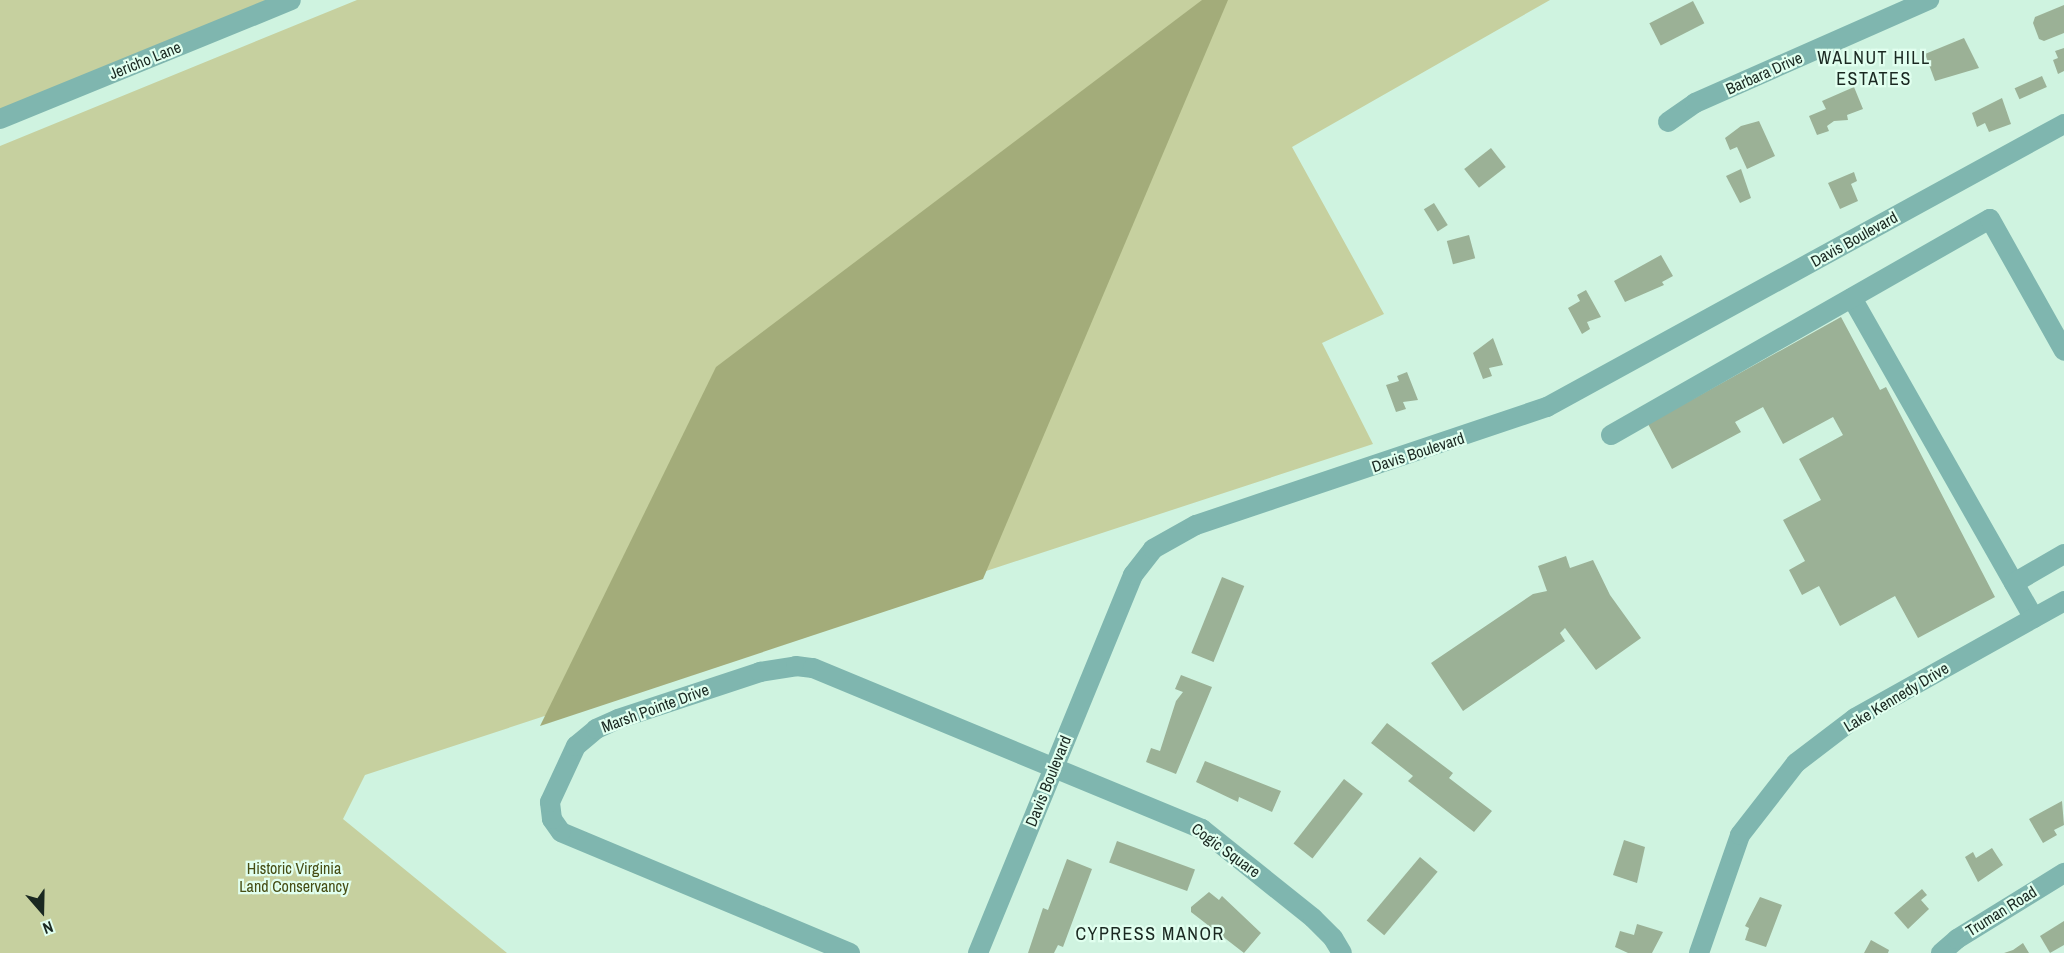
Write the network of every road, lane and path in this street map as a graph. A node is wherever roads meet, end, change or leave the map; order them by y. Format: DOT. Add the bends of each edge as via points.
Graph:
graph roads {
  1 [pos="291,0"];
  2 [pos="1929,0"];
  3 [pos="0,119"];
  4 [pos="1668,122"];
  5 [pos="2064,124"];
  6 [pos="1852,298"];
  7 [pos="2064,351"];
  8 [pos="1611,435"];
  9 [pos="2064,554"];
  10 [pos="2014,583"];
  11 [pos="2064,601"];
  12 [pos="2034,618"];
  13 [pos="1054,766"];
  14 [pos="2064,873"];
  15 [pos="850,953"];
  16 [pos="978,953"];
  17 [pos="1342,953"];
  18 [pos="1699,953"];
  19 [pos="1941,953"];
  1 -- 3 [label="street, Jericho Lane"];
  2 -- 4 [label="street, Barbara Drive" via="1695,103"];
  5 -- 13 [label="street, Davis Boulevard" via="1547,406 1196,525 1166,539 1152,549 1133,575"];
  6 -- 7 [label="street" via="1990,219"];
  6 -- 8 [label="street"];
  6 -- 10 [label="street"];
  9 -- 10 [label="street"];
  10 -- 12 [label="street"];
  11 -- 12 [label="street, Lake Kennedy Drive"];
  12 -- 18 [label="street, Lake Kennedy Drive" via="1855,718 1796,763 1740,835"];
  13 -- 15 [label="street, Marsh Pointe Drive" via="828,673 796,666 760,672 618,719 596,729 576,746 550,802 552,819 561,832"];
  13 -- 16 [label="street, Davis Boulevard"];
  13 -- 17 [label="street, Cogic Square" via="1202,829 1313,918"];
  14 -- 19 [label="street, Truman Road" via="1957,939"];
}
